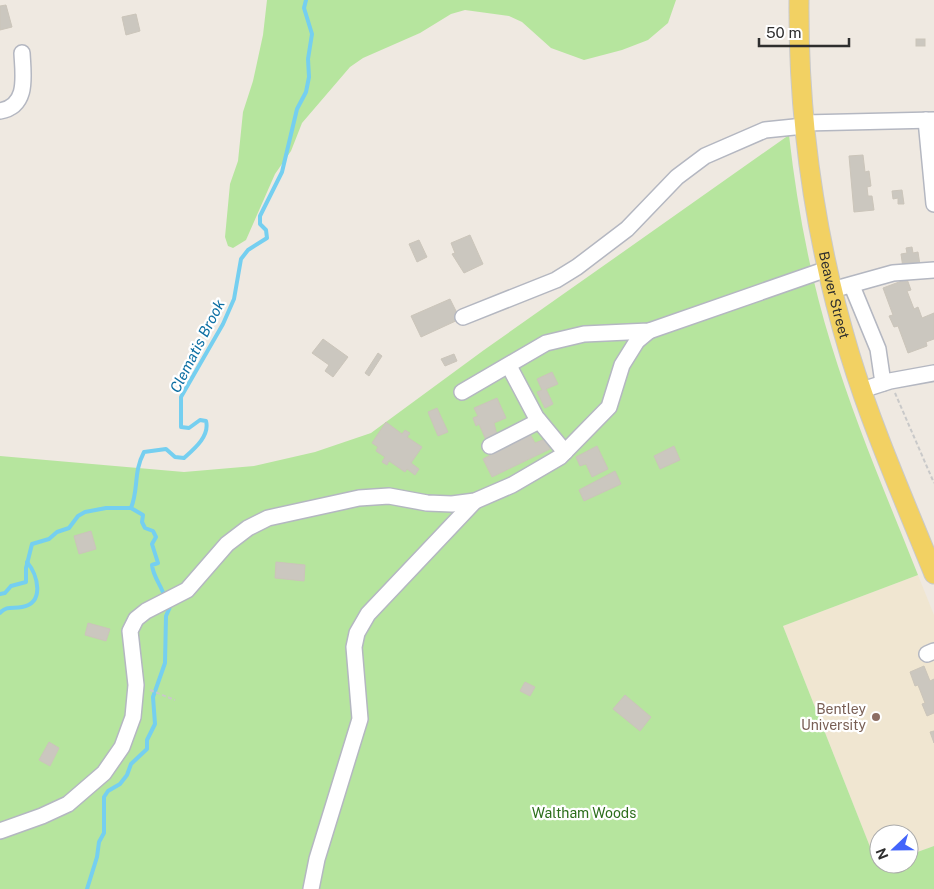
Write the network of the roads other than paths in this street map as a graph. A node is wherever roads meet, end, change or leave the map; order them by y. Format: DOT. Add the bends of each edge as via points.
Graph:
graph roads {
  1 [pos="799,0"];
  2 [pos="22,53"];
  3 [pos="0,111"];
  4 [pos="930,120"];
  5 [pos="804,125"];
  6 [pos="934,204"];
  7 [pos="827,269"];
  8 [pos="934,270"];
  9 [pos="852,286"];
  10 [pos="832,290"];
  11 [pos="464,317"];
  12 [pos="649,331"];
  13 [pos="508,366"];
  14 [pos="934,373"];
  15 [pos="886,382"];
  16 [pos="862,390"];
  17 [pos="462,392"];
  18 [pos="539,421"];
  19 [pos="490,446"];
  20 [pos="564,452"];
  21 [pos="475,501"];
  22 [pos="934,574"];
  23 [pos="0,830"];
  24 [pos="311,889"];
  1 -- 5 [label="main road, Beaver Street"];
  2 -- 3 [label="lane" via="24,84 20,97 14,105"];
  4 -- 5 [label="lane"];
  4 -- 6 [label="lane"];
  5 -- 7 [label="main road, Beaver Street" via="812,191"];
  5 -- 11 [label="lane" via="765,130 705,156 677,177 628,229 577,267 556,280"];
  7 -- 10 [label="main road, Beaver Street"];
  7 -- 12 [label="lane"];
  8 -- 9 [label="lane" via="893,274"];
  9 -- 10 [label="lane"];
  9 -- 15 [label="lane" via="878,349"];
  10 -- 16 [label="main road, Beaver Street"];
  12 -- 13 [label="lane" via="565,337 546,343"];
  12 -- 20 [label="lane" via="637,341 622,364 609,407"];
  13 -- 17 [label="lane"];
  13 -- 18 [label="lane"];
  14 -- 15 [label="lane"];
  15 -- 16 [label="lane"];
  16 -- 22 [label="main road, Beaver Street"];
  18 -- 19 [label="lane"];
  18 -- 20 [label="lane"];
  20 -- 21 [label="lane" via="535,472"];
  21 -- 23 [label="lane" via="427,503 389,496 359,498 268,518 248,528 227,544 198,580 136,619 130,631 136,685 134,717 114,760 99,778 68,804"];
  21 -- 24 [label="lane" via="368,614 357,633 354,647 360,719"];
}
